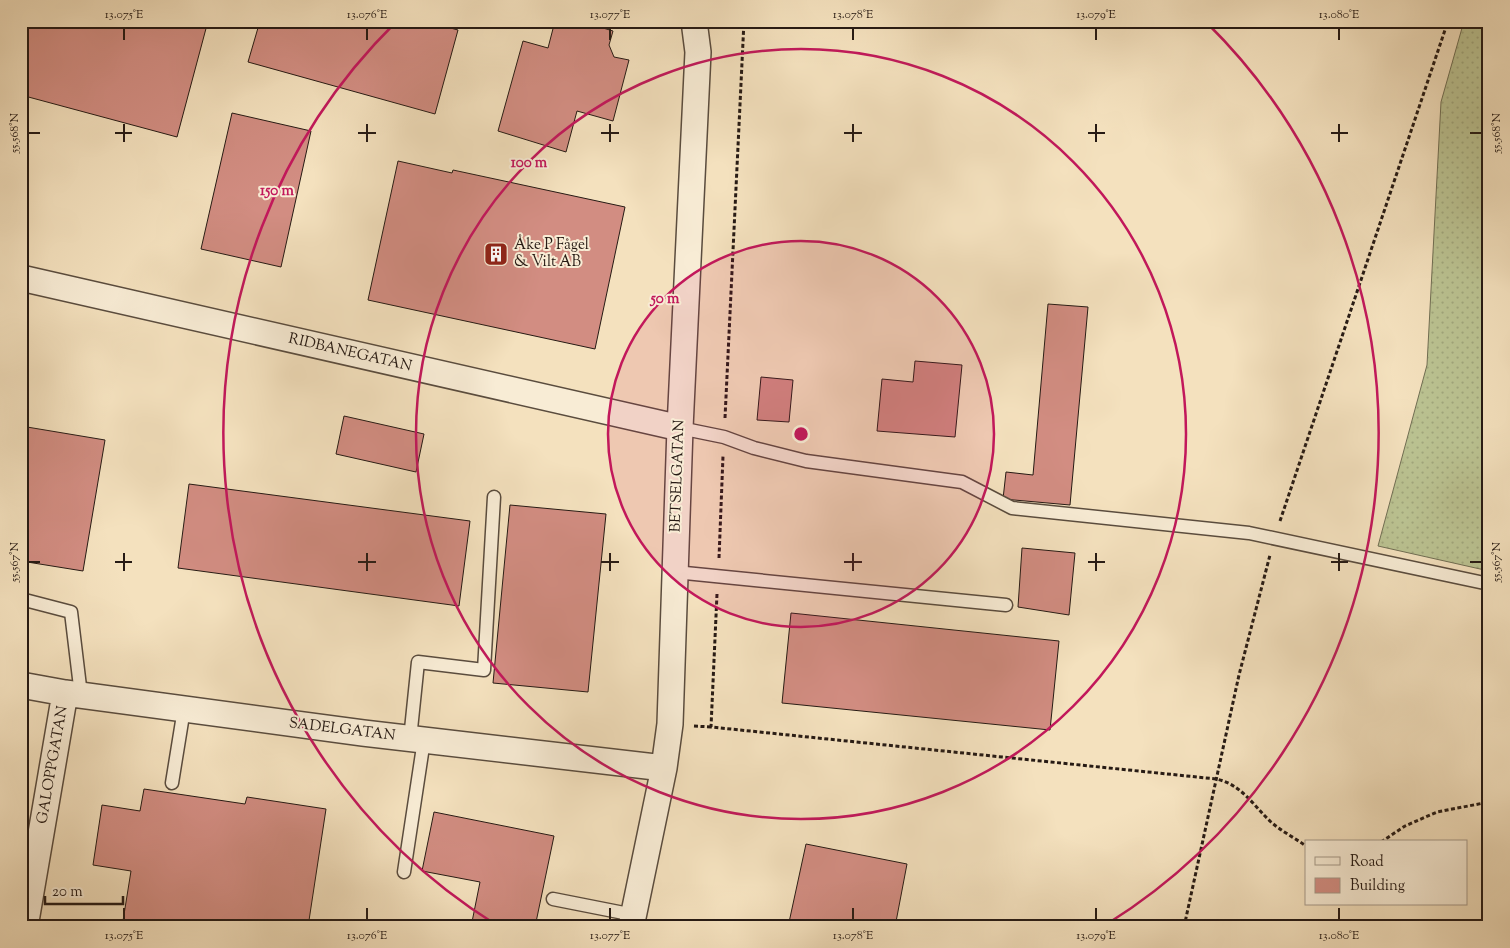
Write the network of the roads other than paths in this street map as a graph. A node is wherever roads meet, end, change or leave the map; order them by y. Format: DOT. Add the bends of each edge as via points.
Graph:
graph roads {
  1 [pos="694,21"];
  2 [pos="21,278"];
  3 [pos="680,428"];
  4 [pos="494,497"];
  5 [pos="675,572"];
  6 [pos="1489,584"];
  7 [pos="21,599"];
  8 [pos="1006,605"];
  9 [pos="21,684"];
  10 [pos="73,694"];
  11 [pos="184,709"];
  12 [pos="417,739"];
  13 [pos="664,768"];
  14 [pos="172,783"];
  15 [pos="404,872"];
  16 [pos="553,899"];
  17 [pos="633,921"];
  18 [pos="25,927"];
  1 -- 3 [label="street, BETSELGATAN" via="698,52"];
  2 -- 3 [label="street, RIDBANEGATAN"];
  3 -- 5 [label="street, BETSELGATAN"];
  3 -- 6 [label="lane" via="806,461 962,482 1012,508 1249,533"];
  4 -- 12 [label="lane" via="484,670 418,662"];
  5 -- 8 [label="lane"];
  5 -- 13 [label="street, BETSELGATAN" via="670,724"];
  7 -- 10 [label="lane" via="71,612"];
  9 -- 10 [label="street, SADELGATAN"];
  10 -- 11 [label="street, SADELGATAN"];
  10 -- 18 [label="street, GALOPPGATAN"];
  11 -- 12 [label="street, SADELGATAN"];
  11 -- 14 [label="lane"];
  12 -- 13 [label="street, SADELGATAN"];
  12 -- 15 [label="lane"];
  13 -- 17 [label="street, BETSELGATAN"];
  16 -- 17 [label="lane"];
}
